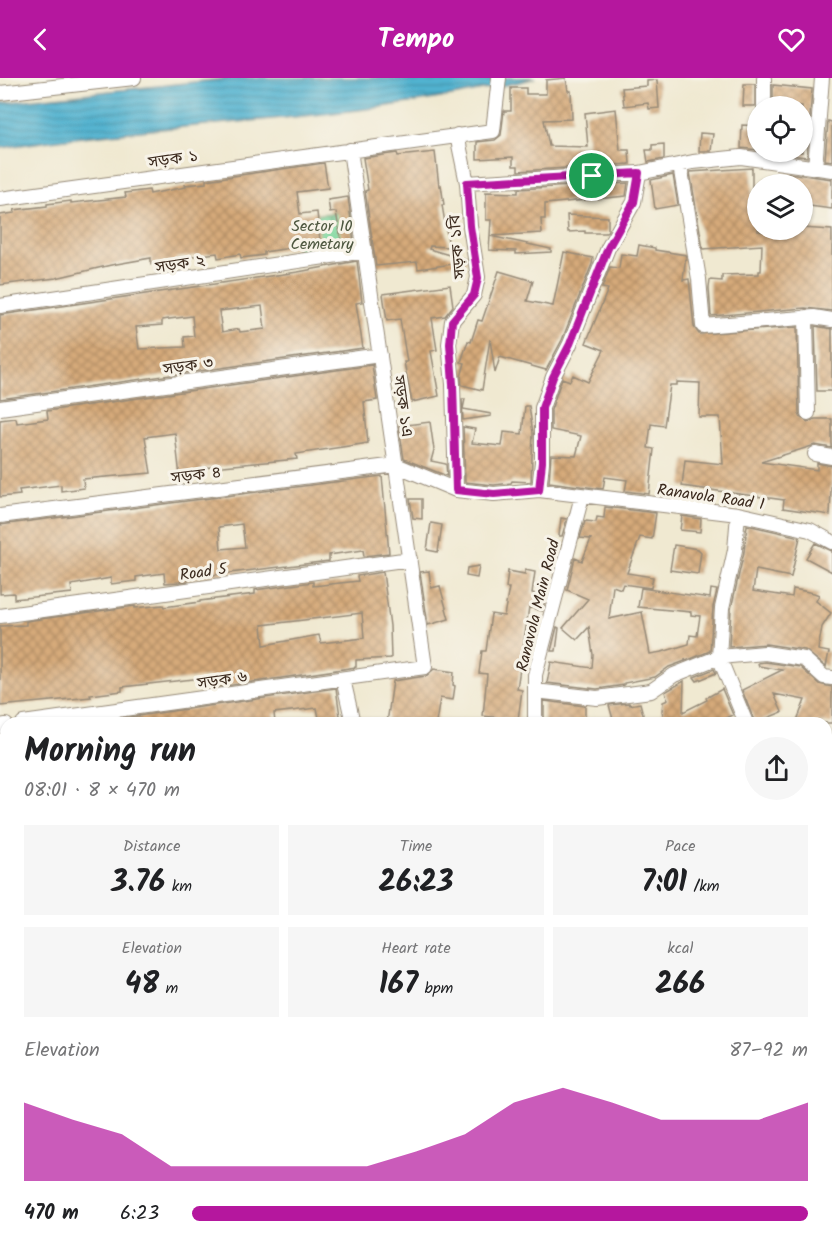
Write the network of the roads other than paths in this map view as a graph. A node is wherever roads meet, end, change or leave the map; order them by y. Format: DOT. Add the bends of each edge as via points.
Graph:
graph roads {
  1 [pos="134,78"];
  2 [pos="499,78"];
  3 [pos="764,78"];
  4 [pos="822,78"];
  5 [pos="0,93"];
  6 [pos="764,96"];
  7 [pos="457,135"];
  8 [pos="350,150"];
  9 [pos="747,157"];
  10 [pos="790,162"];
  11 [pos="680,165"];
  12 [pos="815,168"];
  13 [pos="832,170"];
  14 [pos="639,173"];
  15 [pos="467,183"];
  16 [pos="0,200"];
  17 [pos="365,251"];
  18 [pos="0,306"];
  19 [pos="806,317"];
  20 [pos="832,320"];
  21 [pos="380,355"];
  22 [pos="0,408"];
  23 [pos="808,413"];
  24 [pos="815,454"];
  25 [pos="832,457"];
  26 [pos="396,465"];
  27 [pos="456,490"];
  28 [pos="539,490"];
  29 [pos="582,496"];
  30 [pos="738,514"];
  31 [pos="0,516"];
  32 [pos="832,542"];
  33 [pos="410,559"];
  34 [pos="0,616"];
  35 [pos="719,657"];
  36 [pos="425,667"];
  37 [pos="832,678"];
  38 [pos="343,679"];
  39 [pos="535,691"];
  40 [pos="67,717"];
  41 [pos="352,717"];
  42 [pos="535,717"];
  43 [pos="744,717"];
  1 -- 5 [label="street"];
  2 -- 7 [label="street, সড়ক ১" via="493,131"];
  3 -- 6 [label="street"];
  4 -- 12 [label="street"];
  7 -- 8 [label="street, সড়ক ১"];
  7 -- 15 [label="street, সড়ক ১বি"];
  8 -- 16 [label="street, সড়ক ১"];
  8 -- 17 [label="street, সড়ক ১এ"];
  9 -- 11 [label="street"];
  10 -- 12 [label="street"];
  11 -- 14 [label="street"];
  11 -- 19 [label="street" via="703,326"];
  12 -- 13 [label="street"];
  14 -- 15 [label="street"];
  14 -- 28 [label="street" via="634,202 604,257 542,408"];
  15 -- 27 [label="street, সড়ক ১বি" via="478,278 474,295 452,321"];
  17 -- 18 [label="street, সড়ক ২"];
  17 -- 21 [label="street, সড়ক ১এ"];
  19 -- 20 [label="street"];
  19 -- 23 [label="street"];
  21 -- 22 [label="street, সড়ক ৩"];
  21 -- 26 [label="street, সড়ক ১এ"];
  24 -- 25 [label="street"];
  26 -- 27 [label="street, Ranavola Road 1"];
  26 -- 31 [label="street, সড়ক ৪"];
  26 -- 33 [label="street, সড়ক ১এ"];
  27 -- 28 [label="street, Ranavola Road 1" via="494,494"];
  28 -- 29 [label="street, Ranavola Road 1"];
  29 -- 30 [label="street, Ranavola Road 1"];
  29 -- 39 [label="street, Ranavola Main Road" via="535,675"];
  30 -- 32 [label="street, Ranavola Road 1" via="810,530"];
  30 -- 35 [label="street" via="735,550 722,608"];
  33 -- 34 [label="street, Road 5"];
  33 -- 36 [label="street, সড়ক ১এ"];
  35 -- 37 [label="street" via="765,653 804,660 824,677"];
  35 -- 39 [label="street" via="674,675 651,691 597,698"];
  35 -- 43 [label="street"];
  36 -- 38 [label="street, সড়ক ৬"];
  38 -- 40 [label="street, সড়ক ৬"];
  38 -- 41 [label="street"];
  39 -- 42 [label="street, Ranavola Main Road"];
}
